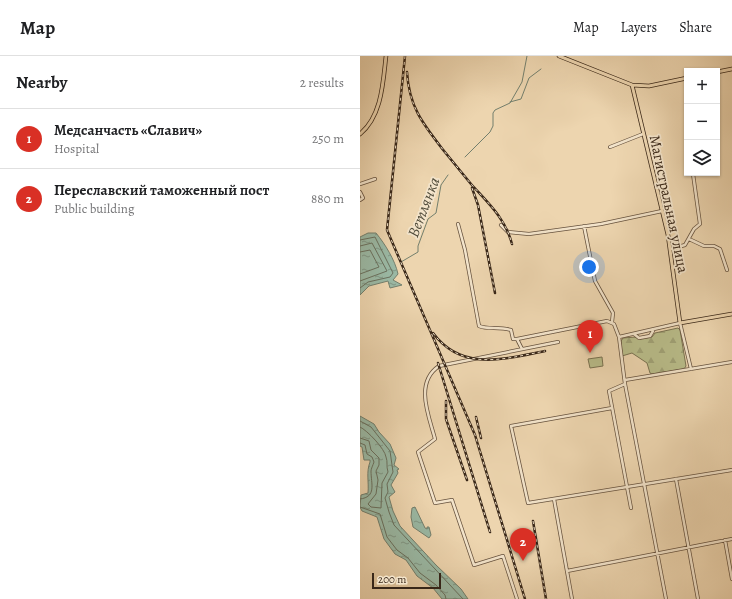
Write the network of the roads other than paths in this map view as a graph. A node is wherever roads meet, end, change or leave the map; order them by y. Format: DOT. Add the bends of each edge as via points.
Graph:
graph roads {
  1 [pos="386,56"];
  2 [pos="559,56"];
  3 [pos="732,69"];
  4 [pos="720,71"];
  5 [pos="684,79"];
  6 [pos="632,85"];
  7 [pos="360,134"];
  8 [pos="643,134"];
  9 [pos="610,147"];
  10 [pos="693,176"];
  11 [pos="375,179"];
  12 [pos="360,184"];
  13 [pos="360,192"];
  14 [pos="360,200"];
  15 [pos="662,211"];
  16 [pos="458,224"];
  17 [pos="501,226"];
  18 [pos="584,226"];
  19 [pos="689,239"];
  20 [pos="671,249"];
  21 [pos="727,270"];
  22 [pos="732,314"];
  23 [pos="612,322"];
  24 [pos="680,323"];
  25 [pos="619,337"];
  26 [pos="517,339"];
  27 [pos="558,342"];
  28 [pos="522,349"];
  29 [pos="732,362"];
  30 [pos="690,369"];
  31 [pos="625,380"];
  32 [pos="625,384"];
  33 [pos="612,408"];
  34 [pos="732,470"];
  35 [pos="676,479"];
  36 [pos="645,485"];
  37 [pos="626,488"];
  38 [pos="554,499"];
  39 [pos="631,508"];
  40 [pos="732,539"];
  41 [pos="724,540"];
  42 [pos="689,548"];
  43 [pos="658,553"];
  44 [pos="567,571"];
  45 [pos="732,579"];
  46 [pos="517,599"];
  47 [pos="572,599"];
  48 [pos="666,599"];
  49 [pos="698,599"];
  1 -- 7 [label="main road" via="378,106 369,124"];
  2 -- 6 [label="main road"];
  3 -- 4 [label="main road"];
  5 -- 6 [label="main road" via="649,86"];
  6 -- 8 [label="main road, Магистральная улица"];
  8 -- 9 [label="street"];
  8 -- 15 [label="main road, Магистральная улица"];
  10 -- 19 [label="street" via="700,224"];
  11 -- 12 [label="street"];
  13 -- 14 [label="street" via="363,198"];
  15 -- 18 [label="street"];
  15 -- 20 [label="main road, Магистральная улица"];
  16 -- 26 [label="street" via="479,326 511,330 513,339"];
  17 -- 18 [label="street" via="508,232 529,234"];
  18 -- 23 [label="street" via="595,281 613,313"];
  19 -- 20 [label="street" via="685,245"];
  19 -- 21 [label="street" via="704,246 720,249"];
  20 -- 24 [label="main road, Магистральная улица"];
  22 -- 24 [label="main road"];
  23 -- 25 [label="street"];
  23 -- 26 [label="street" via="607,320"];
  24 -- 25 [label="street"];
  24 -- 30 [label="street"];
  25 -- 31 [label="street"];
  26 -- 28 [label="street"];
  27 -- 28 [label="street"];
  28 -- 46 [label="street" via="436,368 424,392 435,439 418,452 435,503 452,500 474,566 503,556"];
  29 -- 30 [label="street"];
  30 -- 31 [label="street"];
  31 -- 32 [label="street"];
  32 -- 33 [label="street" via="609,391"];
  32 -- 36 [label="street"];
  33 -- 37 [label="street"];
  33 -- 38 [label="street" via="511,426 528,504"];
  34 -- 35 [label="street"];
  35 -- 36 [label="street"];
  35 -- 42 [label="street"];
  36 -- 37 [label="street"];
  36 -- 43 [label="street"];
  37 -- 38 [label="street"];
  37 -- 39 [label="street"];
  38 -- 44 [label="street"];
  40 -- 41 [label="street"];
  41 -- 42 [label="street"];
  41 -- 45 [label="street"];
  42 -- 43 [label="street"];
  42 -- 49 [label="street"];
  43 -- 44 [label="street"];
  43 -- 48 [label="street"];
  44 -- 47 [label="street"];
}
